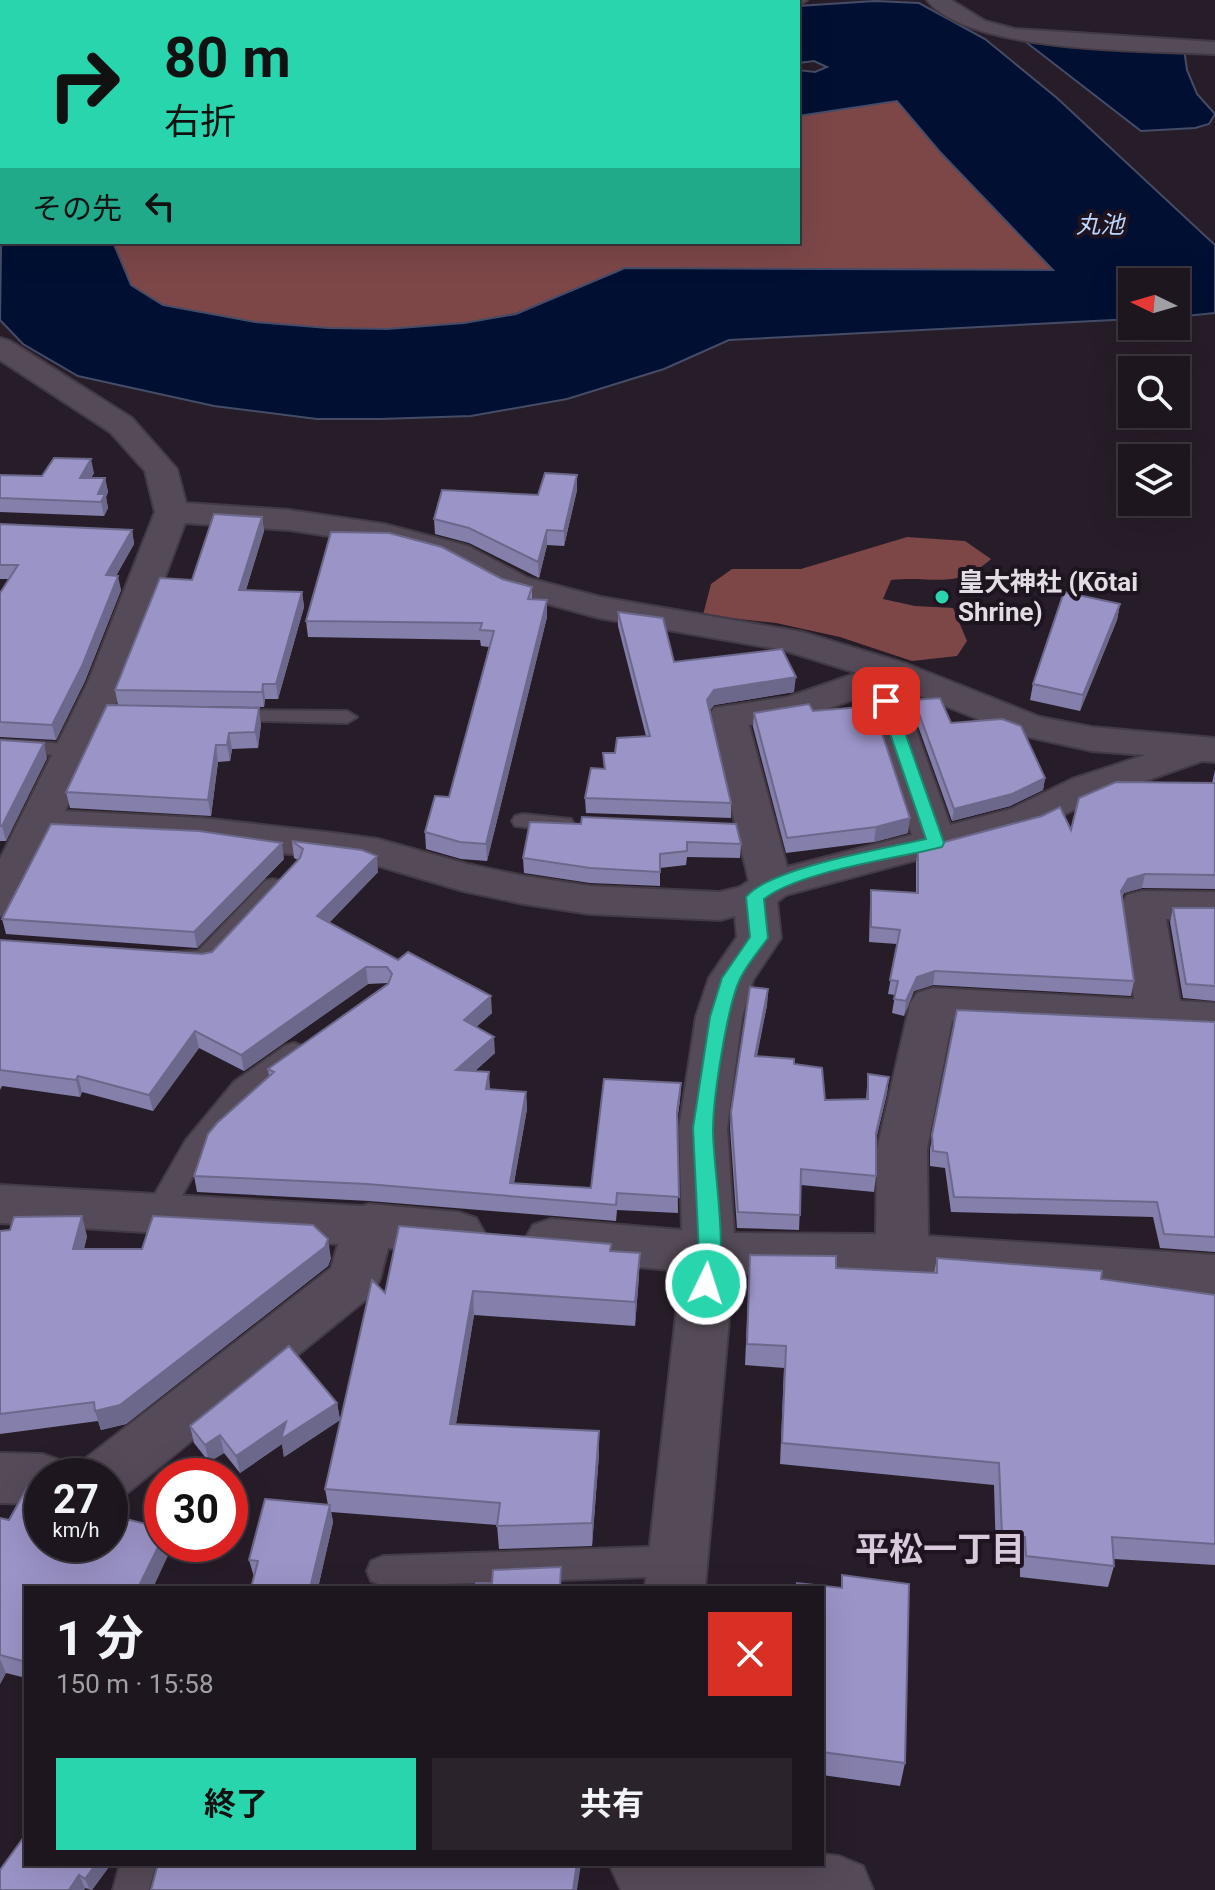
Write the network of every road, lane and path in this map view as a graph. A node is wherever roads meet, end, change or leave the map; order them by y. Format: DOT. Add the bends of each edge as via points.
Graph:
graph roads {
  1 [pos="937,0"];
  2 [pos="1215,48"];
  3 [pos="0,347"];
  4 [pos="157,525"];
  5 [pos="886,674"];
  6 [pos="203,716"];
  7 [pos="347,717"];
  8 [pos="1213,742"];
  9 [pos="0,746"];
  10 [pos="72,750"];
  11 [pos="523,821"];
  12 [pos="39,822"];
  13 [pos="590,826"];
  14 [pos="936,843"];
  15 [pos="10,862"];
  16 [pos="292,867"];
  17 [pos="763,891"];
  18 [pos="0,902"];
  19 [pos="1215,906"];
  20 [pos="157,956"];
  21 [pos="1159,1015"];
  22 [pos="1215,1019"];
  23 [pos="317,1036"];
  24 [pos="0,1204"];
  25 [pos="158,1213"];
  26 [pos="369,1224"];
  27 [pos="709,1253"];
  28 [pos="902,1255"];
  29 [pos="1215,1276"];
  30 [pos="128,1459"];
  31 [pos="0,1478"];
  32 [pos="24,1479"];
  33 [pos="383,1571"];
  34 [pos="677,1574"];
  35 [pos="137,1866"];
  36 [pos="645,1874"];
  37 [pos="131,1890"];
  38 [pos="839,1890"];
  1 -- 2 [label="street" via="978,25 1014,35"];
  3 -- 4 [label="street" via="121,425 161,469"];
  4 -- 5 [label="street" via="289,520 384,534 456,553 516,585 599,607 789,640"];
  4 -- 10 [label="street" via="99,714"];
  5 -- 8 [label="street" via="1029,726 1092,739"];
  5 -- 14 [label="street" via="901,750"];
  5 -- 17 [label="street" via="794,708 728,716 742,829"];
  6 -- 7 [label="lane"];
  8 -- 14 [label="street" via="1086,788 1025,818"];
  9 -- 10 [label="lane"];
  10 -- 12 [label="street"];
  11 -- 13 [label="lane"];
  12 -- 15 [label="street"];
  12 -- 17 [label="street" via="202,831 378,852 463,877 590,900 720,906"];
  14 -- 17 [label="street" via="858,860"];
  15 -- 18 [label="street"];
  16 -- 20 [label="lane" via="204,960"];
  17 -- 27 [label="street" via="759,938 731,978 723,1004 703,1128"];
  19 -- 21 [label="street" via="1142,905"];
  21 -- 22 [label="street"];
  21 -- 28 [label="street" via="933,1004 902,1149"];
  23 -- 25 [label="lane" via="243,1089 195,1147"];
  24 -- 25 [label="street"];
  25 -- 26 [label="street"];
  26 -- 27 [label="street"];
  26 -- 30 [label="street" via="354,1279"];
  27 -- 28 [label="street"];
  27 -- 34 [label="street"];
  28 -- 29 [label="street"];
  31 -- 32 [label="street"];
  33 -- 34 [label="lane"];
  35 -- 37 [label="lane"];
  36 -- 38 [label="street"];
}
